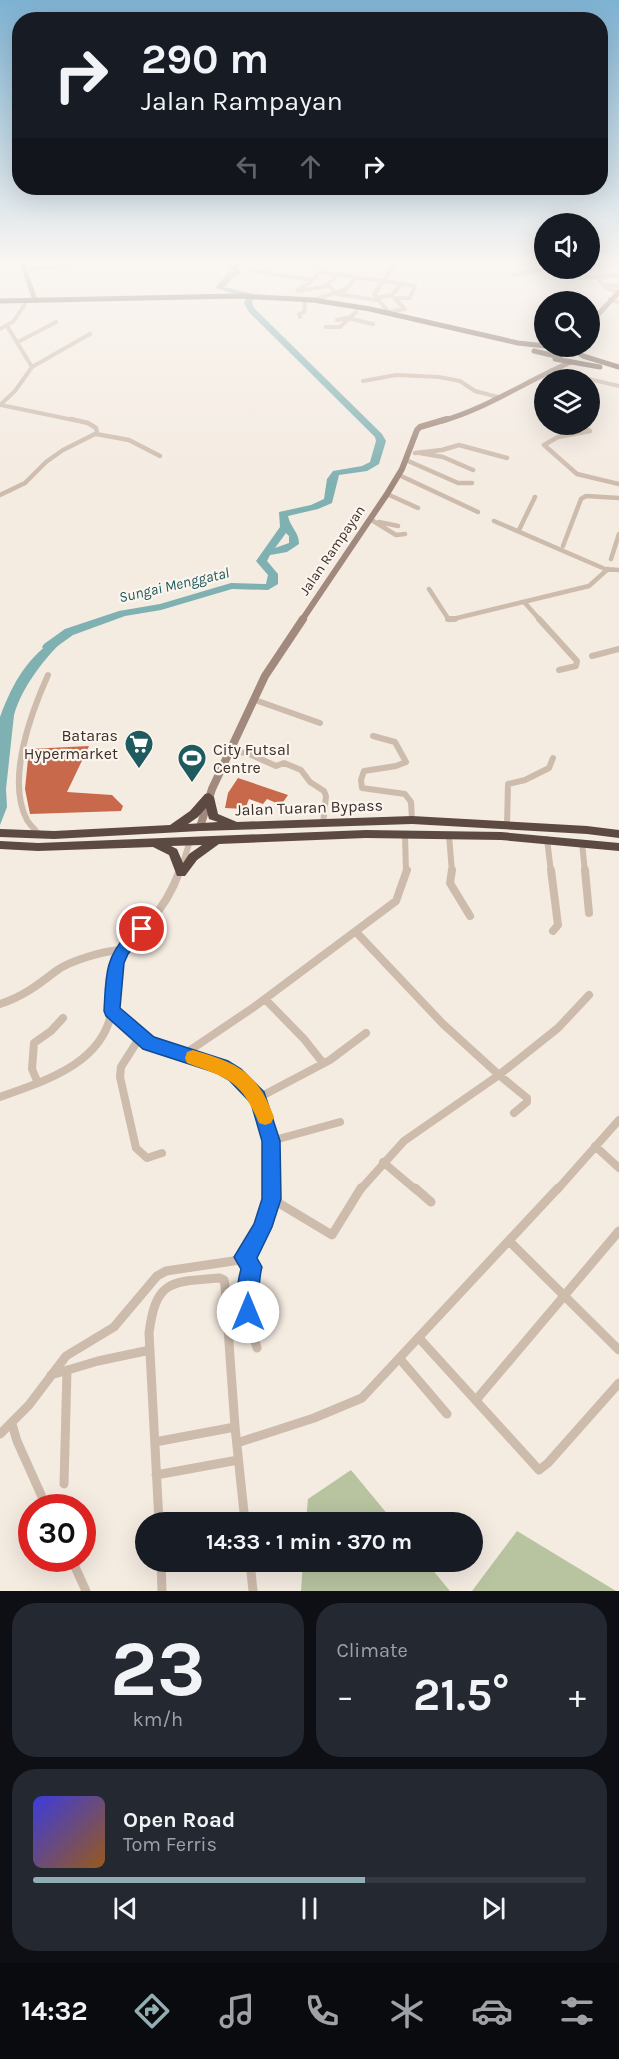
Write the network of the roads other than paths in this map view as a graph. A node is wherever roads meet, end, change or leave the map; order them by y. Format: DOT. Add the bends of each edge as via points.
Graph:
graph roads {
  1 [pos="15,337"];
  2 [pos="27,337"];
  3 [pos="84,337"];
  4 [pos="473,337"];
  5 [pos="476,337"];
  6 [pos="493,337"];
  7 [pos="18,342"];
  8 [pos="502,344"];
  9 [pos="534,345"];
  10 [pos="558,357"];
  11 [pos="578,357"];
  12 [pos="587,357"];
  13 [pos="572,360"];
  14 [pos="560,361"];
  15 [pos="32,367"];
  16 [pos="619,367"];
  17 [pos="552,369"];
  18 [pos="619,372"];
  19 [pos="534,379"];
  20 [pos="363,381"];
  21 [pos="600,382"];
  22 [pos="619,386"];
  23 [pos="498,397"];
  24 [pos="0,405"];
  25 [pos="96,434"];
  26 [pos="569,435"];
  27 [pos="409,455"];
  28 [pos="160,456"];
  29 [pos="507,458"];
  30 [pos="473,470"];
  31 [pos="399,475"];
  32 [pos="472,483"];
  33 [pos="619,484"];
  34 [pos="387,494"];
  35 [pos="0,495"];
  36 [pos="535,497"];
  37 [pos="619,498"];
  38 [pos="418,508"];
  39 [pos="478,512"];
  40 [pos="374,520"];
  41 [pos="494,521"];
  42 [pos="398,526"];
  43 [pos="519,530"];
  44 [pos="405,534"];
  45 [pos="619,534"];
  46 [pos="563,546"];
  47 [pos="611,559"];
  48 [pos="608,569"];
  49 [pos="619,570"];
  50 [pos="429,589"];
  51 [pos="525,603"];
  52 [pos="619,650"];
  53 [pos="592,656"];
  54 [pos="559,670"];
  55 [pos="48,675"];
  56 [pos="255,700"];
  57 [pos="320,723"];
  58 [pos="373,736"];
  59 [pos="230,751"];
  60 [pos="553,758"];
  61 [pos="210,796"];
  62 [pos="412,820"];
  63 [pos="323,824"];
  64 [pos="241,826"];
  65 [pos="507,826"];
  66 [pos="200,827"];
  67 [pos="168,830"];
  68 [pos="0,833"];
  69 [pos="405,834"];
  70 [pos="619,834"];
  71 [pos="449,835"];
  72 [pos="42,836"];
  73 [pos="547,839"];
  74 [pos="190,841"];
  75 [pos="215,841"];
  76 [pos="155,842"];
  77 [pos="582,843"];
  78 [pos="0,845"];
  79 [pos="619,847"];
  80 [pos="181,873"];
  81 [pos="589,913"];
  82 [pos="470,916"];
  83 [pos="553,931"];
  84 [pos="356,932"];
  85 [pos="122,950"];
  86 [pos="589,995"];
  87 [pos="265,999"];
  88 [pos="0,1004"];
  89 [pos="112,1011"];
  90 [pos="63,1018"];
  91 [pos="366,1033"];
  92 [pos="140,1037"];
  93 [pos="183,1055"];
  94 [pos="323,1063"];
  95 [pos="500,1075"];
  96 [pos="38,1083"];
  97 [pos="0,1097"];
  98 [pos="258,1098"];
  99 [pos="514,1113"];
  100 [pos="619,1120"];
  101 [pos="340,1122"];
  102 [pos="271,1141"];
  103 [pos="595,1146"];
  104 [pos="162,1153"];
  105 [pos="383,1162"];
  106 [pos="619,1168"];
  107 [pos="272,1199"];
  108 [pos="431,1202"];
  109 [pos="619,1231"];
  110 [pos="510,1242"];
  111 [pos="244,1257"];
  112 [pos="565,1297"];
  113 [pos="419,1338"];
  114 [pos="256,1348"];
  115 [pos="150,1350"];
  116 [pos="619,1350"];
  117 [pos="400,1359"];
  118 [pos="67,1370"];
  119 [pos="49,1376"];
  120 [pos="619,1383"];
  121 [pos="476,1400"];
  122 [pos="447,1414"];
  123 [pos="12,1424"];
  124 [pos="235,1427"];
  125 [pos="0,1434"];
  126 [pos="155,1442"];
  127 [pos="237,1443"];
  128 [pos="238,1460"];
  129 [pos="156,1475"];
  130 [pos="64,1484"];
  131 [pos="41,1494"];
  132 [pos="158,1512"];
  133 [pos="245,1512"];
  134 [pos="77,1572"];
  135 [pos="161,1572"];
  136 [pos="251,1572"];
  137 [pos="86,1591"];
  138 [pos="162,1591"];
  139 [pos="253,1591"];
  1 -- 7 [label="street"];
  2 -- 7 [label="street"];
  3 -- 15 [label="street"];
  4 -- 8 [label="main road"];
  5 -- 8 [label="main road"];
  6 -- 9 [label="main road"];
  7 -- 15 [label="street"];
  8 -- 14 [label="main road"];
  10 -- 14 [label="main road"];
  11 -- 13 [label="main road"];
  12 -- 16 [label="main road"];
  13 -- 14 [label="main road"];
  13 -- 18 [label="main road"];
  14 -- 17 [label="street, Jalan Rampayan"];
  15 -- 24 [label="street"];
  19 -- 23 [label="street, Jalan Rampayan"];
  20 -- 23 [label="street" via="390,376 442,377"];
  21 -- 22 [label="street"];
  23 -- 27 [label="street, Jalan Rampayan" via="420,427 412,438"];
  24 -- 25 [label="street" via="88,423 96,428"];
  25 -- 28 [label="street" via="129,440"];
  25 -- 35 [label="street" via="63,450 25,483"];
  26 -- 33 [label="street" via="544,445 582,478"];
  27 -- 29 [label="street" via="459,445"];
  27 -- 30 [label="street" via="443,457"];
  27 -- 31 [label="street, Jalan Rampayan"];
  27 -- 32 [label="street" via="458,483"];
  31 -- 34 [label="street, Jalan Rampayan"];
  31 -- 39 [label="street"];
  34 -- 38 [label="street"];
  34 -- 40 [label="street, Jalan Rampayan"];
  36 -- 43 [label="street"];
  37 -- 46 [label="street" via="581,499"];
  40 -- 42 [label="street"];
  40 -- 44 [label="street" via="395,535"];
  40 -- 56 [label="street, Jalan Rampayan" via="278,655"];
  41 -- 43 [label="street"];
  43 -- 48 [label="street"];
  45 -- 47 [label="street"];
  48 -- 49 [label="street"];
  48 -- 51 [label="street" via="589,586"];
  50 -- 51 [label="street" via="449,620"];
  51 -- 54 [label="street" via="577,662 576,666"];
  52 -- 53 [label="street"];
  55 -- 72 [label="street" via="25,728 18,782 22,817 29,828"];
  56 -- 57 [label="street"];
  56 -- 59 [label="street, Jalan Rampayan"];
  58 -- 62 [label="street" via="396,742 406,762 364,771 362,788 405,794 411,802"];
  59 -- 61 [label="street, Jalan Rampayan"];
  59 -- 63 [label="street" via="301,770 324,791"];
  60 -- 65 [label="street" via="549,768 508,784"];
  61 -- 64 [label="highway" via="213,816"];
  61 -- 66 [label="street, Jalan Rampayan"];
  61 -- 67 [label="highway" via="194,814"];
  62 -- 63 [label="highway, Jalan Tuaran Bypass"];
  62 -- 65 [label="highway, Jalan Tuaran Bypass"];
  63 -- 64 [label="highway, Jalan Tuaran Bypass"];
  64 -- 66 [label="highway, Jalan Tuaran Bypass"];
  65 -- 70 [label="highway, Jalan Tuaran Bypass"];
  66 -- 67 [label="highway, Jalan Tuaran Bypass"];
  66 -- 69 [label="highway" via="218,835 387,829"];
  67 -- 72 [label="highway, Jalan Tuaran Bypass"];
  68 -- 72 [label="highway, Jalan Tuaran Bypass"];
  69 -- 71 [label="highway, Jalan Tuaran Bypass"];
  69 -- 75 [label="highway, Jalan Tuaran Bypass"];
  69 -- 84 [label="street" via="409,861 406,882 396,901"];
  71 -- 73 [label="highway, Jalan Tuaran Bypass"];
  71 -- 82 [label="street" via="453,865 450,883"];
  73 -- 77 [label="highway, Jalan Tuaran Bypass"];
  73 -- 83 [label="street" via="558,925"];
  74 -- 75 [label="highway, Jalan Tuaran Bypass"];
  74 -- 76 [label="highway, Jalan Tuaran Bypass"];
  74 -- 80 [label="street"];
  75 -- 80 [label="highway" via="193,857"];
  76 -- 78 [label="highway, Jalan Tuaran Bypass"];
  76 -- 80 [label="highway" via="173,852"];
  77 -- 79 [label="highway, Jalan Tuaran Bypass"];
  77 -- 81 [label="street"];
  80 -- 85 [label="street" via="156,913"];
  84 -- 87 [label="street"];
  84 -- 95 [label="street" via="443,1024"];
  85 -- 88 [label="street" via="109,950 57,970 47,980"];
  85 -- 89 [label="street" via="114,972"];
  86 -- 95 [label="street" via="558,1028"];
  87 -- 93 [label="street"];
  87 -- 94 [label="street"];
  89 -- 92 [label="street"];
  89 -- 96 [label="street" via="89,1054 67,1072"];
  90 -- 96 [label="street" via="34,1043 32,1066"];
  91 -- 94 [label="street"];
  92 -- 93 [label="street"];
  92 -- 104 [label="street" via="121,1066 120,1077 136,1148 147,1158"];
  93 -- 98 [label="street" via="222,1067 243,1081"];
  94 -- 98 [label="street"];
  95 -- 99 [label="street" via="527,1098"];
  95 -- 105 [label="street" via="404,1140"];
  96 -- 97 [label="street"];
  98 -- 102 [label="street"];
  100 -- 103 [label="street"];
  101 -- 102 [label="street"];
  102 -- 107 [label="street"];
  103 -- 106 [label="street"];
  103 -- 110 [label="street"];
  105 -- 107 [label="street" via="354,1198 332,1235"];
  105 -- 108 [label="street"];
  107 -- 111 [label="street" via="263,1227"];
  109 -- 112 [label="street"];
  110 -- 112 [label="street"];
  110 -- 113 [label="street"];
  111 -- 114 [label="street" via="252,1267 248,1312"];
  111 -- 119 [label="street" via="166,1271 148,1285 114,1327 73,1349"];
  112 -- 116 [label="street"];
  112 -- 121 [label="street"];
  113 -- 117 [label="street"];
  113 -- 121 [label="street"];
  115 -- 118 [label="street"];
  115 -- 124 [label="street" via="153,1302 167,1286 222,1278"];
  115 -- 126 [label="street"];
  117 -- 122 [label="street"];
  117 -- 127 [label="street" via="362,1398"];
  118 -- 119 [label="street"];
  118 -- 130 [label="street"];
  119 -- 123 [label="street"];
  120 -- 121 [label="street" via="539,1470"];
  123 -- 125 [label="street"];
  123 -- 131 [label="street"];
  124 -- 126 [label="street"];
  124 -- 127 [label="street"];
  126 -- 129 [label="street"];
  127 -- 128 [label="street"];
  128 -- 129 [label="street"];
  128 -- 133 [label="street"];
  129 -- 132 [label="street"];
  134 -- 137 [label="street"];
  135 -- 138 [label="street"];
  136 -- 139 [label="street"];
}
